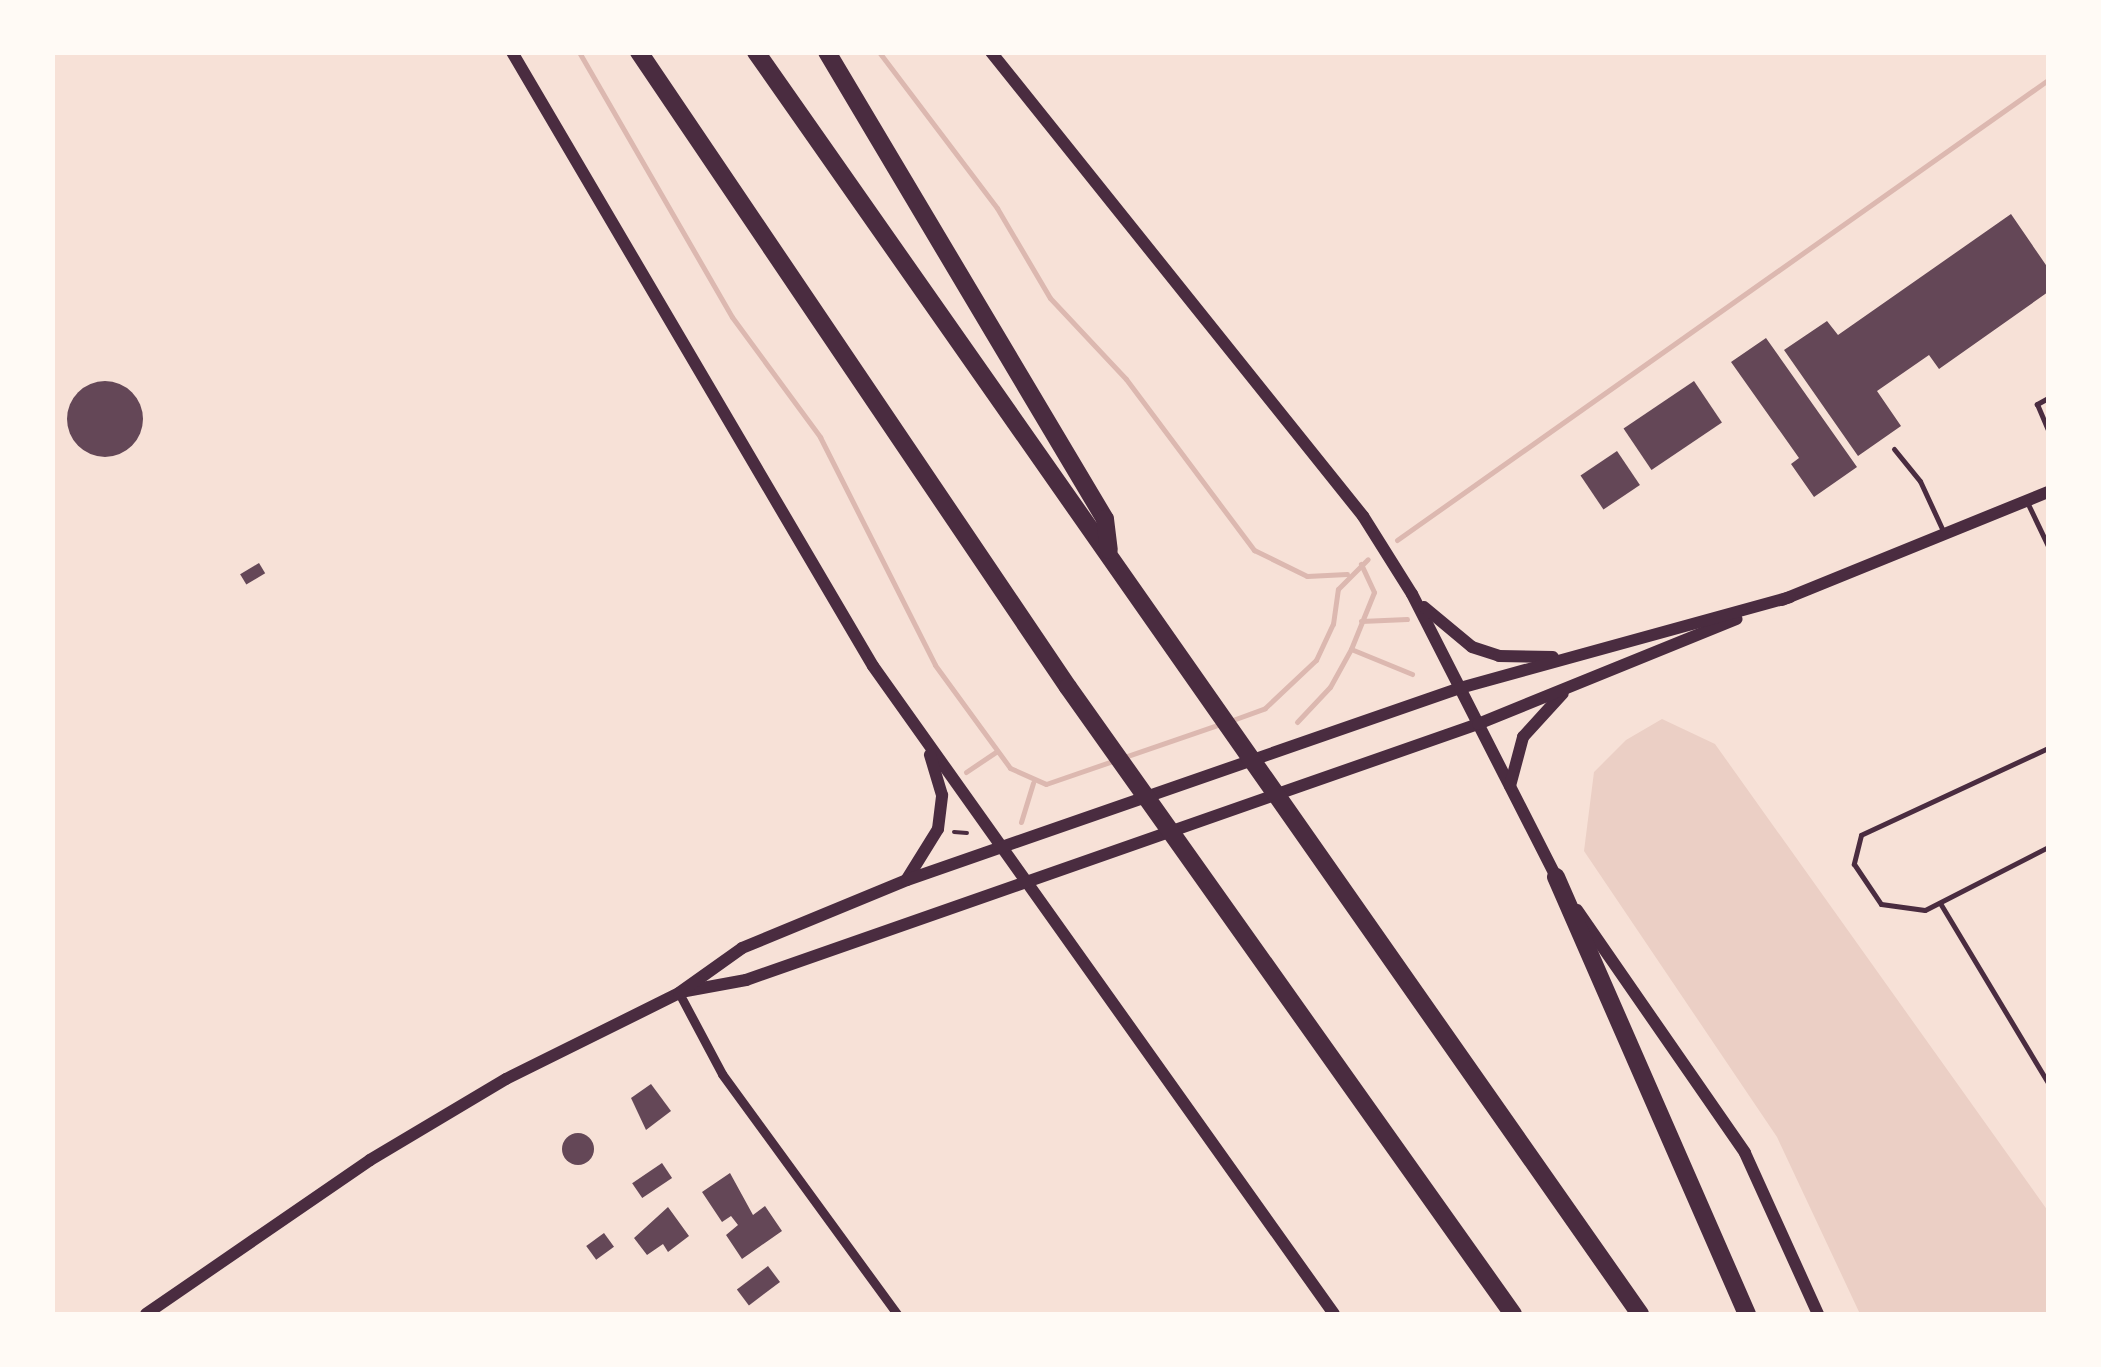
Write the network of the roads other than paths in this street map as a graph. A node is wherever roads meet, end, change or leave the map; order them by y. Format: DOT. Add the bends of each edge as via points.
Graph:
graph roads {
  1 [pos="512,52"];
  2 [pos="623,52"];
  3 [pos="640,52"];
  4 [pos="756,52"];
  5 [pos="828,52"];
  6 [pos="991,52"];
  7 [pos="694,134"];
  8 [pos="2048,398"];
  9 [pos="2048,430"];
  10 [pos="1894,449"];
  11 [pos="2048,492"];
  12 [pos="2026,501"];
  13 [pos="1945,536"];
  14 [pos="2048,546"];
  15 [pos="1110,555"];
  16 [pos="1412,594"];
  17 [pos="1790,597"];
  18 [pos="1570,658"];
  19 [pos="1460,688"];
  20 [pos="1568,688"];
  21 [pos="1478,724"];
  22 [pos="928,748"];
  23 [pos="2048,748"];
  24 [pos="1510,788"];
  25 [pos="1004,847"];
  26 [pos="2048,847"];
  27 [pos="1556,877"];
  28 [pos="907,880"];
  29 [pos="1026,880"];
  30 [pos="1940,903"];
  31 [pos="679,993"];
  32 [pos="2048,1083"];
  33 [pos="146,1314"];
  34 [pos="897,1314"];
  35 [pos="1334,1314"];
  36 [pos="1514,1314"];
  37 [pos="1640,1314"];
  38 [pos="1747,1314"];
  39 [pos="1818,1314"];
  1 -- 22 [label="main road" via="768,495"];
  2 -- 7 [label="highway"];
  3 -- 7 [label="highway"];
  4 -- 15 [label="highway"];
  5 -- 15 [label="highway" via="1104,519"];
  6 -- 16 [label="main road" via="1299,434"];
  7 -- 36 [label="highway" via="1068,687"];
  8 -- 9 [label="lane" via="2036,404"];
  10 -- 13 [label="lane" via="1920,481"];
  11 -- 12 [label="main road"];
  12 -- 13 [label="main road"];
  12 -- 14 [label="lane"];
  13 -- 17 [label="main road"];
  15 -- 37 [label="highway"];
  16 -- 18 [label="main road" via="1472,648 1499,656"];
  16 -- 19 [label="main road"];
  17 -- 18 [label="main road"];
  17 -- 20 [label="main road"];
  18 -- 19 [label="main road"];
  19 -- 21 [label="main road"];
  19 -- 25 [label="main road"];
  20 -- 21 [label="main road"];
  20 -- 24 [label="main road" via="1523,737"];
  21 -- 24 [label="main road"];
  21 -- 29 [label="main road"];
  22 -- 25 [label="main road"];
  22 -- 28 [label="main road" via="942,795 938,829"];
  23 -- 30 [label="lane" via="1861,835 1854,864 1881,904 1925,910"];
  24 -- 27 [label="main road"];
  25 -- 28 [label="main road"];
  25 -- 29 [label="main road"];
  26 -- 30 [label="lane"];
  27 -- 38 [label="highway"];
  27 -- 39 [label="main road" via="1745,1154"];
  28 -- 31 [label="main road" via="742,948"];
  29 -- 31 [label="main road" via="746,980"];
  29 -- 35 [label="main road"];
  30 -- 32 [label="lane"];
  31 -- 33 [label="main road" via="597,1030 404,1139"];
  31 -- 34 [label="street" via="722,1074"];
}
